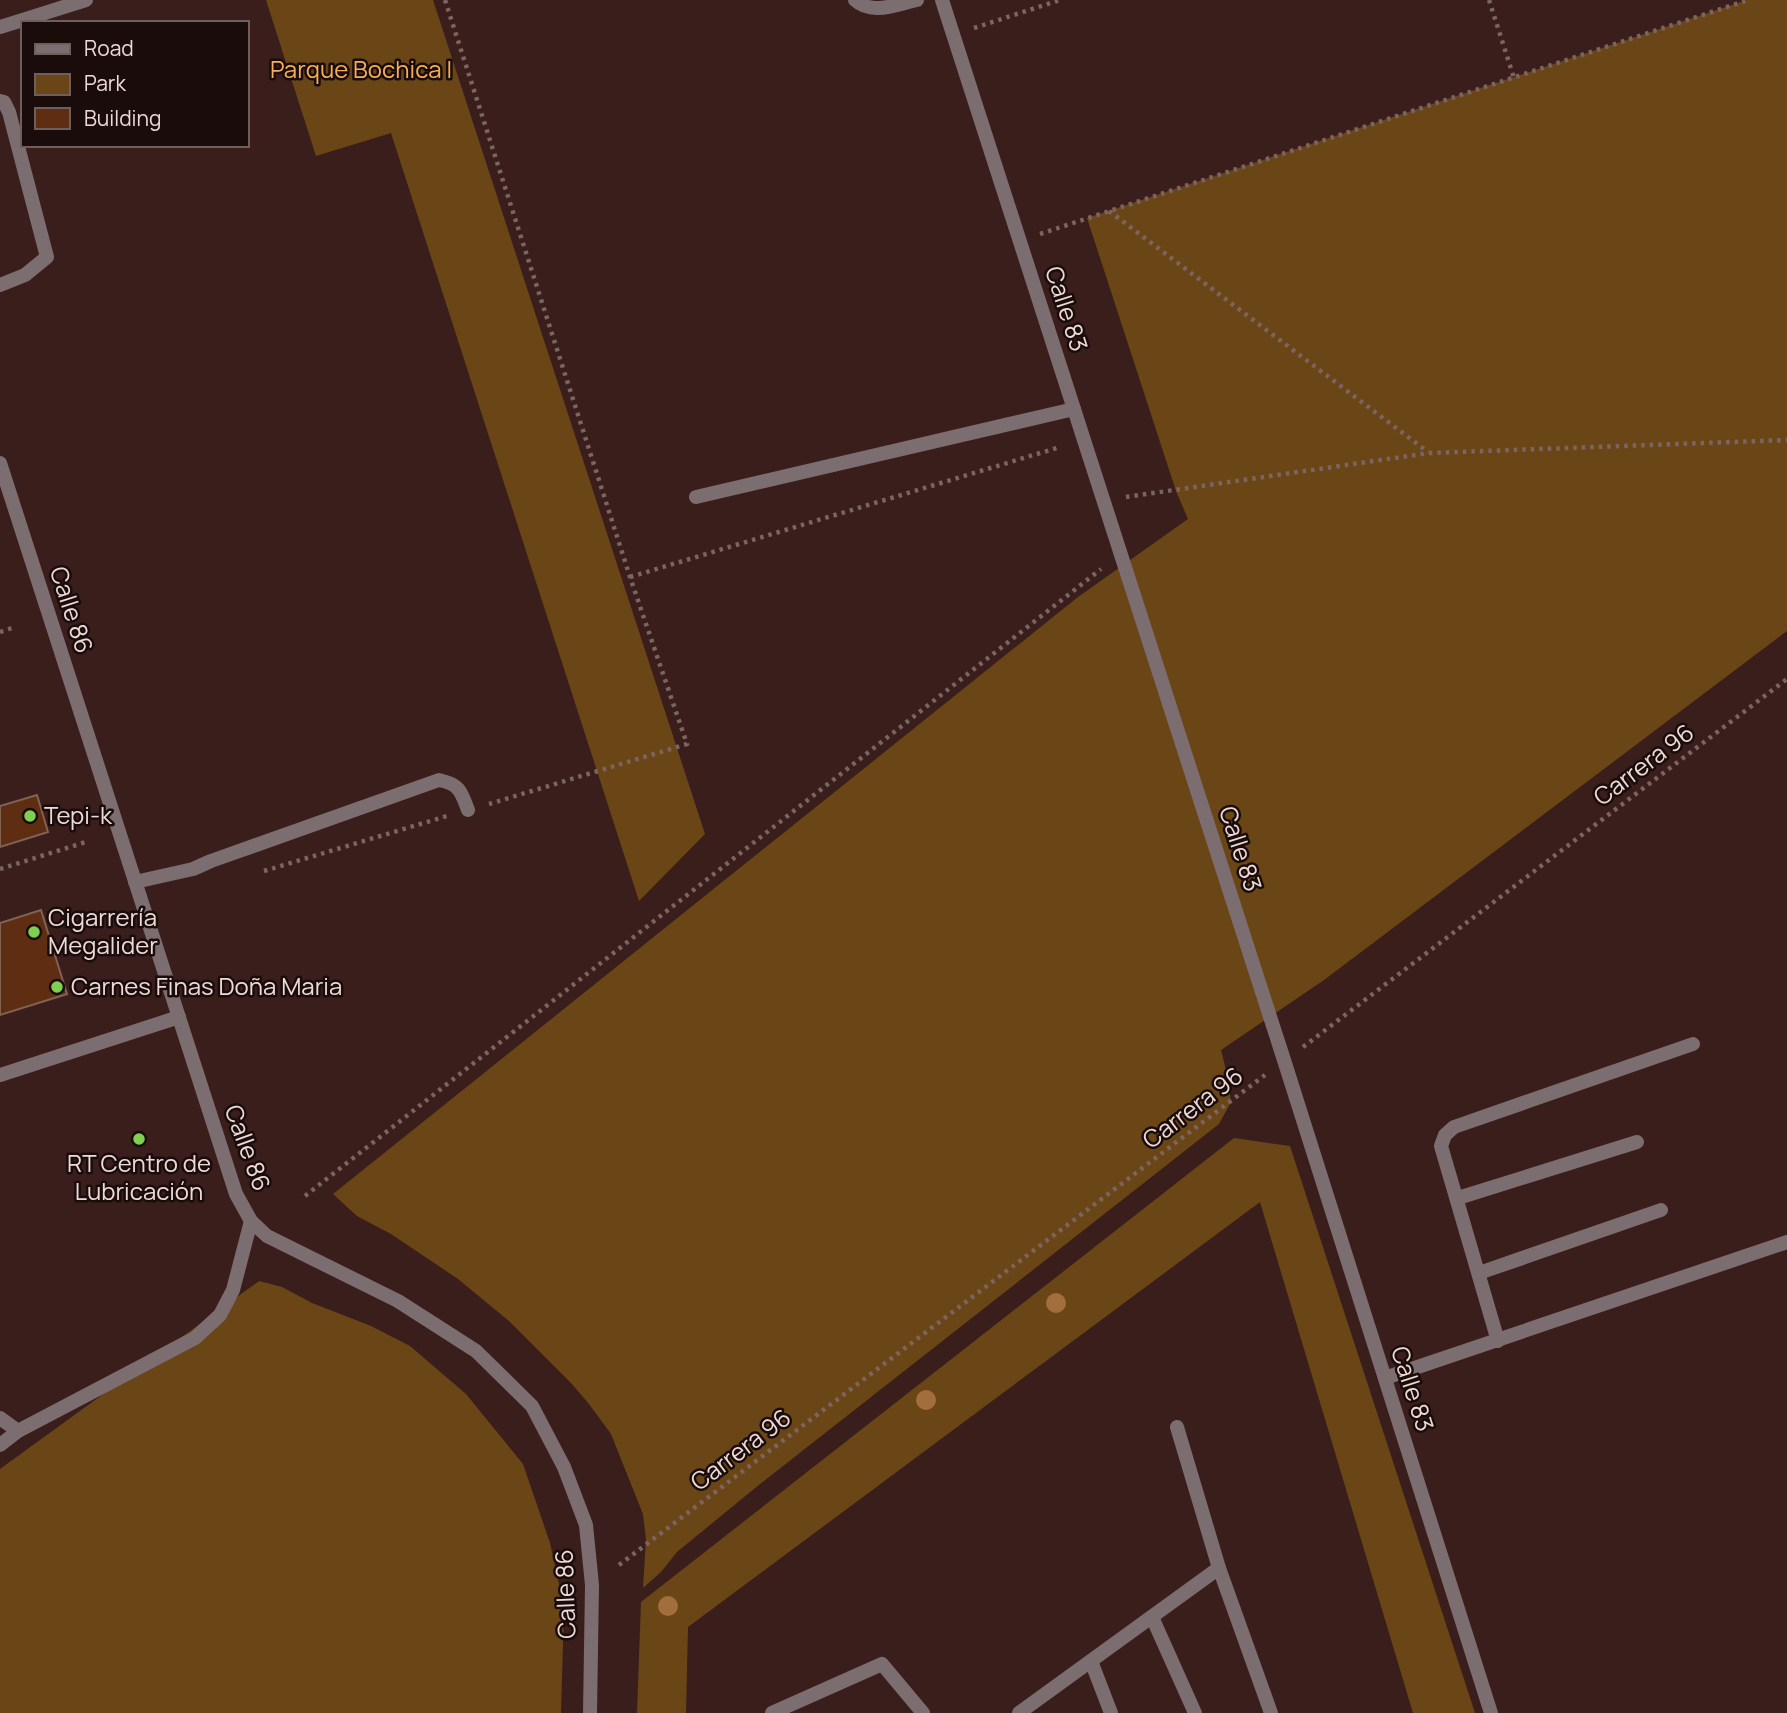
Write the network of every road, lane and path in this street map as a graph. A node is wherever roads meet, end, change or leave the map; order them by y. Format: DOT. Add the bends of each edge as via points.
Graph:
graph roads {
  1 [pos="86,0"];
  2 [pos="445,0"];
  3 [pos="855,0"];
  4 [pos="917,0"];
  5 [pos="942,0"];
  6 [pos="1060,0"];
  7 [pos="1489,0"];
  8 [pos="1748,0"];
  9 [pos="0,27"];
  10 [pos="954,35"];
  11 [pos="1514,78"];
  12 [pos="0,101"];
  13 [pos="1109,211"];
  14 [pos="1020,240"];
  15 [pos="0,285"];
  16 [pos="1074,409"];
  17 [pos="1084,440"];
  18 [pos="1787,440"];
  19 [pos="1429,453"];
  20 [pos="0,463"];
  21 [pos="696,496"];
  22 [pos="1104,500"];
  23 [pos="1121,553"];
  24 [pos="630,577"];
  25 [pos="15,627"];
  26 [pos="0,632"];
  27 [pos="1787,679"];
  28 [pos="687,744"];
  29 [pos="468,810"];
  30 [pos="89,841"];
  31 [pos="0,869"];
  32 [pos="135,882"];
  33 [pos="179,1017"];
  34 [pos="1693,1044"];
  35 [pos="1284,1060"];
  36 [pos="0,1075"];
  37 [pos="1637,1142"];
  38 [pos="305,1196"];
  39 [pos="1458,1198"];
  40 [pos="1661,1210"];
  41 [pos="251,1221"];
  42 [pos="1787,1242"];
  43 [pos="1479,1273"];
  44 [pos="1498,1341"];
  45 [pos="1385,1378"];
  46 [pos="0,1418"];
  47 [pos="1177,1427"];
  48 [pos="18,1431"];
  49 [pos="0,1445"];
  50 [pos="619,1565"];
  51 [pos="1219,1568"];
  52 [pos="1152,1617"];
  53 [pos="1091,1661"];
  54 [pos="1026,1711"];
  55 [pos="590,1713"];
  56 [pos="772,1713"];
  57 [pos="923,1713"];
  58 [pos="1111,1713"];
  59 [pos="1195,1713"];
  60 [pos="1271,1713"];
  61 [pos="1491,1713"];
  1 -- 9 [label="street"];
  2 -- 24 [label="path"];
  3 -- 4 [label="street" via="873,9"];
  5 -- 10 [label="street, Calle 83"];
  6 -- 10 [label="path"];
  7 -- 11 [label="path"];
  8 -- 11 [label="path"];
  10 -- 14 [label="street, Calle 83"];
  11 -- 13 [label="path"];
  12 -- 15 [label="street" via="9,112 47,257 25,275"];
  13 -- 14 [label="path"];
  13 -- 19 [label="path"];
  14 -- 16 [label="street, Calle 83"];
  16 -- 17 [label="street, Calle 83"];
  16 -- 21 [label="street"];
  17 -- 22 [label="street, Calle 83"];
  17 -- 24 [label="path"];
  18 -- 19 [label="path"];
  19 -- 22 [label="path"];
  20 -- 32 [label="street, Calle 86"];
  22 -- 23 [label="street, Calle 83"];
  23 -- 35 [label="street, Calle 83"];
  23 -- 38 [label="path"];
  24 -- 28 [label="path"];
  25 -- 26 [label="path"];
  27 -- 35 [label="path, Carrera 96"];
  29 -- 32 [label="street" via="453,783 439,780 193,869"];
  30 -- 31 [label="path"];
  32 -- 33 [label="street, Calle 86"];
  33 -- 36 [label="street"];
  33 -- 41 [label="street, Calle 86" via="236,1194"];
  34 -- 39 [label="street" via="1454,1127 1441,1146"];
  35 -- 45 [label="street, Calle 83"];
  35 -- 50 [label="path, Carrera 96"];
  37 -- 39 [label="street"];
  39 -- 43 [label="street"];
  40 -- 43 [label="street"];
  41 -- 48 [label="street" via="233,1290 220,1315 195,1338"];
  41 -- 55 [label="street, Calle 86" via="267,1236 398,1301 476,1351 532,1406 564,1467 586,1525 592,1585"];
  42 -- 44 [label="street"];
  43 -- 44 [label="street"];
  44 -- 45 [label="street"];
  45 -- 61 [label="street, Calle 83"];
  46 -- 48 [label="street"];
  47 -- 51 [label="street"];
  48 -- 49 [label="street"];
  51 -- 52 [label="street"];
  51 -- 60 [label="street"];
  52 -- 53 [label="street"];
  52 -- 59 [label="street"];
  53 -- 54 [label="street"];
  53 -- 58 [label="street"];
  56 -- 57 [label="street" via="882,1664"];
}
